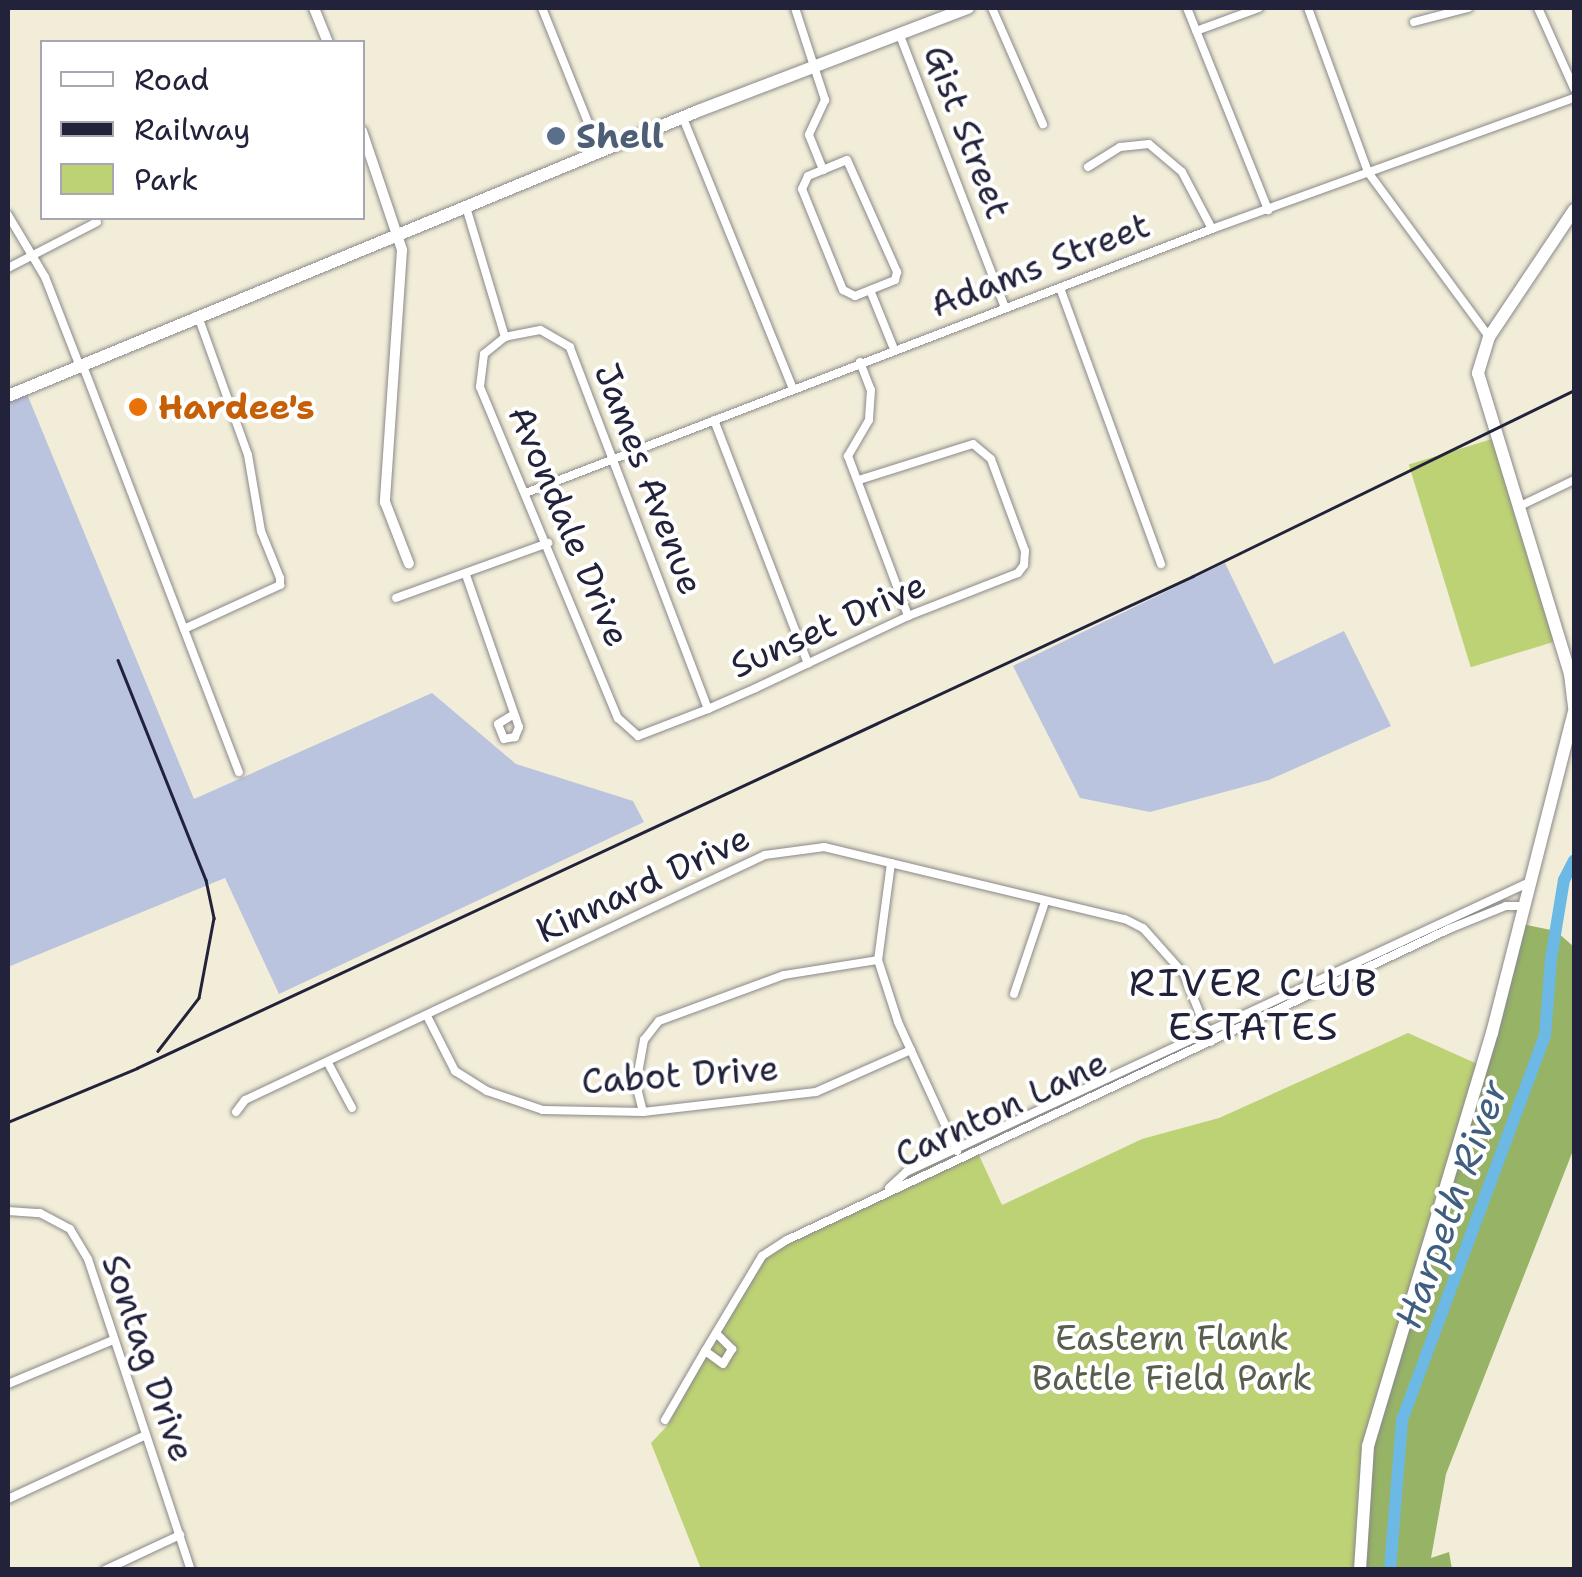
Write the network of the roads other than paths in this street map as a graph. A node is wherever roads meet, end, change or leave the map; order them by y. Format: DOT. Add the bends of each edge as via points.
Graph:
graph roads {
  1 [pos="314,8"];
  2 [pos="542,8"];
  3 [pos="795,8"];
  4 [pos="968,8"];
  5 [pos="992,8"];
  6 [pos="1187,8"];
  7 [pos="1258,8"];
  8 [pos="1308,8"];
  9 [pos="1468,8"];
  10 [pos="1538,8"];
  11 [pos="1414,22"];
  12 [pos="1196,31"];
  13 [pos="899,33"];
  14 [pos="327,40"];
  15 [pos="816,65"];
  16 [pos="1574,88"];
  17 [pos="1574,98"];
  18 [pos="682,118"];
  19 [pos="1043,124"];
  20 [pos="365,140"];
  21 [pos="600,152"];
  22 [pos="1088,167"];
  23 [pos="823,170"];
  24 [pos="1368,172"];
  25 [pos="466,207"];
  26 [pos="1268,210"];
  27 [pos="1574,210"];
  28 [pos="8,215"];
  29 [pos="97,222"];
  30 [pos="1212,229"];
  31 [pos="399,236"];
  32 [pos="34,256"];
  33 [pos="8,268"];
  34 [pos="1060,288"];
  35 [pos="870,290"];
  36 [pos="1006,307"];
  37 [pos="198,316"];
  38 [pos="506,337"];
  39 [pos="1490,337"];
  40 [pos="894,349"];
  41 [pos="860,362"];
  42 [pos="82,367"];
  43 [pos="792,387"];
  44 [pos="8,396"];
  45 [pos="714,420"];
  46 [pos="610,457"];
  47 [pos="859,480"];
  48 [pos="1574,480"];
  49 [pos="528,492"];
  50 [pos="1520,506"];
  51 [pos="548,543"];
  52 [pos="409,564"];
  53 [pos="1160,564"];
  54 [pos="466,575"];
  55 [pos="396,598"];
  56 [pos="908,616"];
  57 [pos="184,628"];
  58 [pos="808,663"];
  59 [pos="708,709"];
  60 [pos="1574,711"];
  61 [pos="512,716"];
  62 [pos="638,736"];
  63 [pos="239,772"];
  64 [pos="891,863"];
  65 [pos="1534,880"];
  66 [pos="1046,902"];
  67 [pos="1526,906"];
  68 [pos="878,960"];
  69 [pos="1014,994"];
  70 [pos="427,1016"];
  71 [pos="1210,1037"];
  72 [pos="911,1050"];
  73 [pos="328,1063"];
  74 [pos="352,1108"];
  75 [pos="236,1112"];
  76 [pos="644,1112"];
  77 [pos="956,1149"];
  78 [pos="962,1158"];
  79 [pos="883,1193"];
  80 [pos="8,1211"];
  81 [pos="716,1332"];
  82 [pos="114,1340"];
  83 [pos="705,1351"];
  84 [pos="8,1384"];
  85 [pos="665,1420"];
  86 [pos="146,1435"];
  87 [pos="8,1499"];
  88 [pos="180,1535"];
  89 [pos="105,1570"];
  90 [pos="191,1570"];
  91 [pos="1360,1570"];
  1 -- 14 [label="street"];
  2 -- 21 [label="street"];
  3 -- 15 [label="street"];
  4 -- 13 [label="main road"];
  5 -- 19 [label="street"];
  6 -- 12 [label="street"];
  7 -- 12 [label="street"];
  8 -- 24 [label="street"];
  9 -- 11 [label="street"];
  10 -- 16 [label="street"];
  12 -- 26 [label="street"];
  13 -- 15 [label="main road"];
  13 -- 36 [label="street, Gist Street"];
  15 -- 18 [label="main road"];
  15 -- 23 [label="street" via="825,100 809,135"];
  17 -- 24 [label="street, Adams Street"];
  18 -- 21 [label="main road"];
  18 -- 43 [label="street"];
  20 -- 31 [label="street"];
  21 -- 25 [label="main road"];
  22 -- 30 [label="street" via="1120,147 1150,144 1182,172"];
  23 -- 35 [label="street" via="808,176 802,189 843,290 854,296"];
  23 -- 35 [label="street" via="847,160 854,164 897,272"];
  24 -- 26 [label="street, Adams Street"];
  24 -- 39 [label="street"];
  25 -- 31 [label="main road"];
  25 -- 38 [label="street"];
  26 -- 30 [label="street, Adams Street"];
  27 -- 39 [label="main road"];
  28 -- 32 [label="street"];
  29 -- 32 [label="street"];
  30 -- 34 [label="street, Adams Street"];
  31 -- 37 [label="main road"];
  31 -- 52 [label="street" via="401,305 386,502"];
  32 -- 33 [label="street"];
  32 -- 42 [label="street"];
  34 -- 36 [label="street, Adams Street"];
  34 -- 53 [label="street"];
  35 -- 40 [label="street"];
  36 -- 40 [label="street, Adams Street"];
  37 -- 42 [label="main road"];
  37 -- 57 [label="street" via="248,455 261,530 280,585"];
  38 -- 46 [label="street, James Avenue" via="540,330 570,347"];
  38 -- 49 [label="street, Avondale Drive" via="484,354 480,387"];
  39 -- 50 [label="main road" via="1478,373"];
  40 -- 41 [label="street, Adams Street"];
  41 -- 43 [label="street, Adams Street"];
  41 -- 47 [label="street" via="871,390 869,420 848,456"];
  42 -- 44 [label="main road"];
  42 -- 57 [label="street"];
  43 -- 45 [label="street, Adams Street"];
  45 -- 46 [label="street, Adams Street"];
  45 -- 58 [label="street"];
  46 -- 49 [label="street, Adams Street"];
  46 -- 59 [label="street, James Avenue"];
  47 -- 56 [label="street"];
  47 -- 56 [label="street, Sunset Drive" via="974,444 991,459 1025,551 1018,573"];
  48 -- 50 [label="street"];
  49 -- 51 [label="street, Avondale Drive"];
  50 -- 60 [label="main road" via="1570,674"];
  51 -- 54 [label="street"];
  51 -- 62 [label="street, Avondale Drive" via="618,718"];
  54 -- 55 [label="street"];
  54 -- 61 [label="street"];
  56 -- 58 [label="street, Sunset Drive"];
  57 -- 63 [label="street"];
  58 -- 59 [label="street, Sunset Drive"];
  59 -- 62 [label="street, Sunset Drive"];
  60 -- 65 [label="main road"];
  64 -- 66 [label="street, Kinnard Drive"];
  64 -- 68 [label="street"];
  64 -- 70 [label="street, Kinnard Drive" via="824,847 764,855"];
  65 -- 67 [label="main road"];
  65 -- 71 [label="street, Carnton Lane"];
  66 -- 69 [label="street"];
  66 -- 71 [label="street, Kinnard Drive" via="1143,928 1184,974"];
  67 -- 71 [label="street, Carnton Lane" via="1471,920"];
  67 -- 91 [label="main road" via="1368,1446"];
  68 -- 72 [label="street"];
  68 -- 76 [label="street" via="784,975 659,1022 644,1040 636,1084"];
  70 -- 73 [label="street, Kinnard Drive"];
  70 -- 76 [label="street, Cabot Drive" via="455,1071 487,1091 543,1110"];
  71 -- 77 [label="street, Carnton Lane"];
  71 -- 78 [label="street, Carnton Lane"];
  72 -- 76 [label="street, Cabot Drive" via="816,1092"];
  72 -- 77 [label="street"];
  73 -- 74 [label="street"];
  73 -- 75 [label="street, Kinnard Drive" via="244,1100"];
  77 -- 78 [label="street"];
  77 -- 79 [label="street, Carnton Lane" via="906,1172"];
  78 -- 79 [label="street, Carnton Lane"];
  79 -- 81 [label="street, Carnton Lane" via="762,1256"];
  80 -- 82 [label="street, Sontag Drive" via="40,1212 70,1229 88,1259"];
  81 -- 83 [label="street, Carnton Lane"];
  81 -- 83 [label="street, Carnton Lane" via="732,1349 729,1359 716,1364"];
  82 -- 84 [label="street"];
  82 -- 86 [label="street, Sontag Drive"];
  83 -- 85 [label="street, Carnton Lane"];
  86 -- 87 [label="street"];
  86 -- 88 [label="street, Sontag Drive"];
  88 -- 89 [label="street"];
  88 -- 90 [label="street, Sontag Drive"];
}
